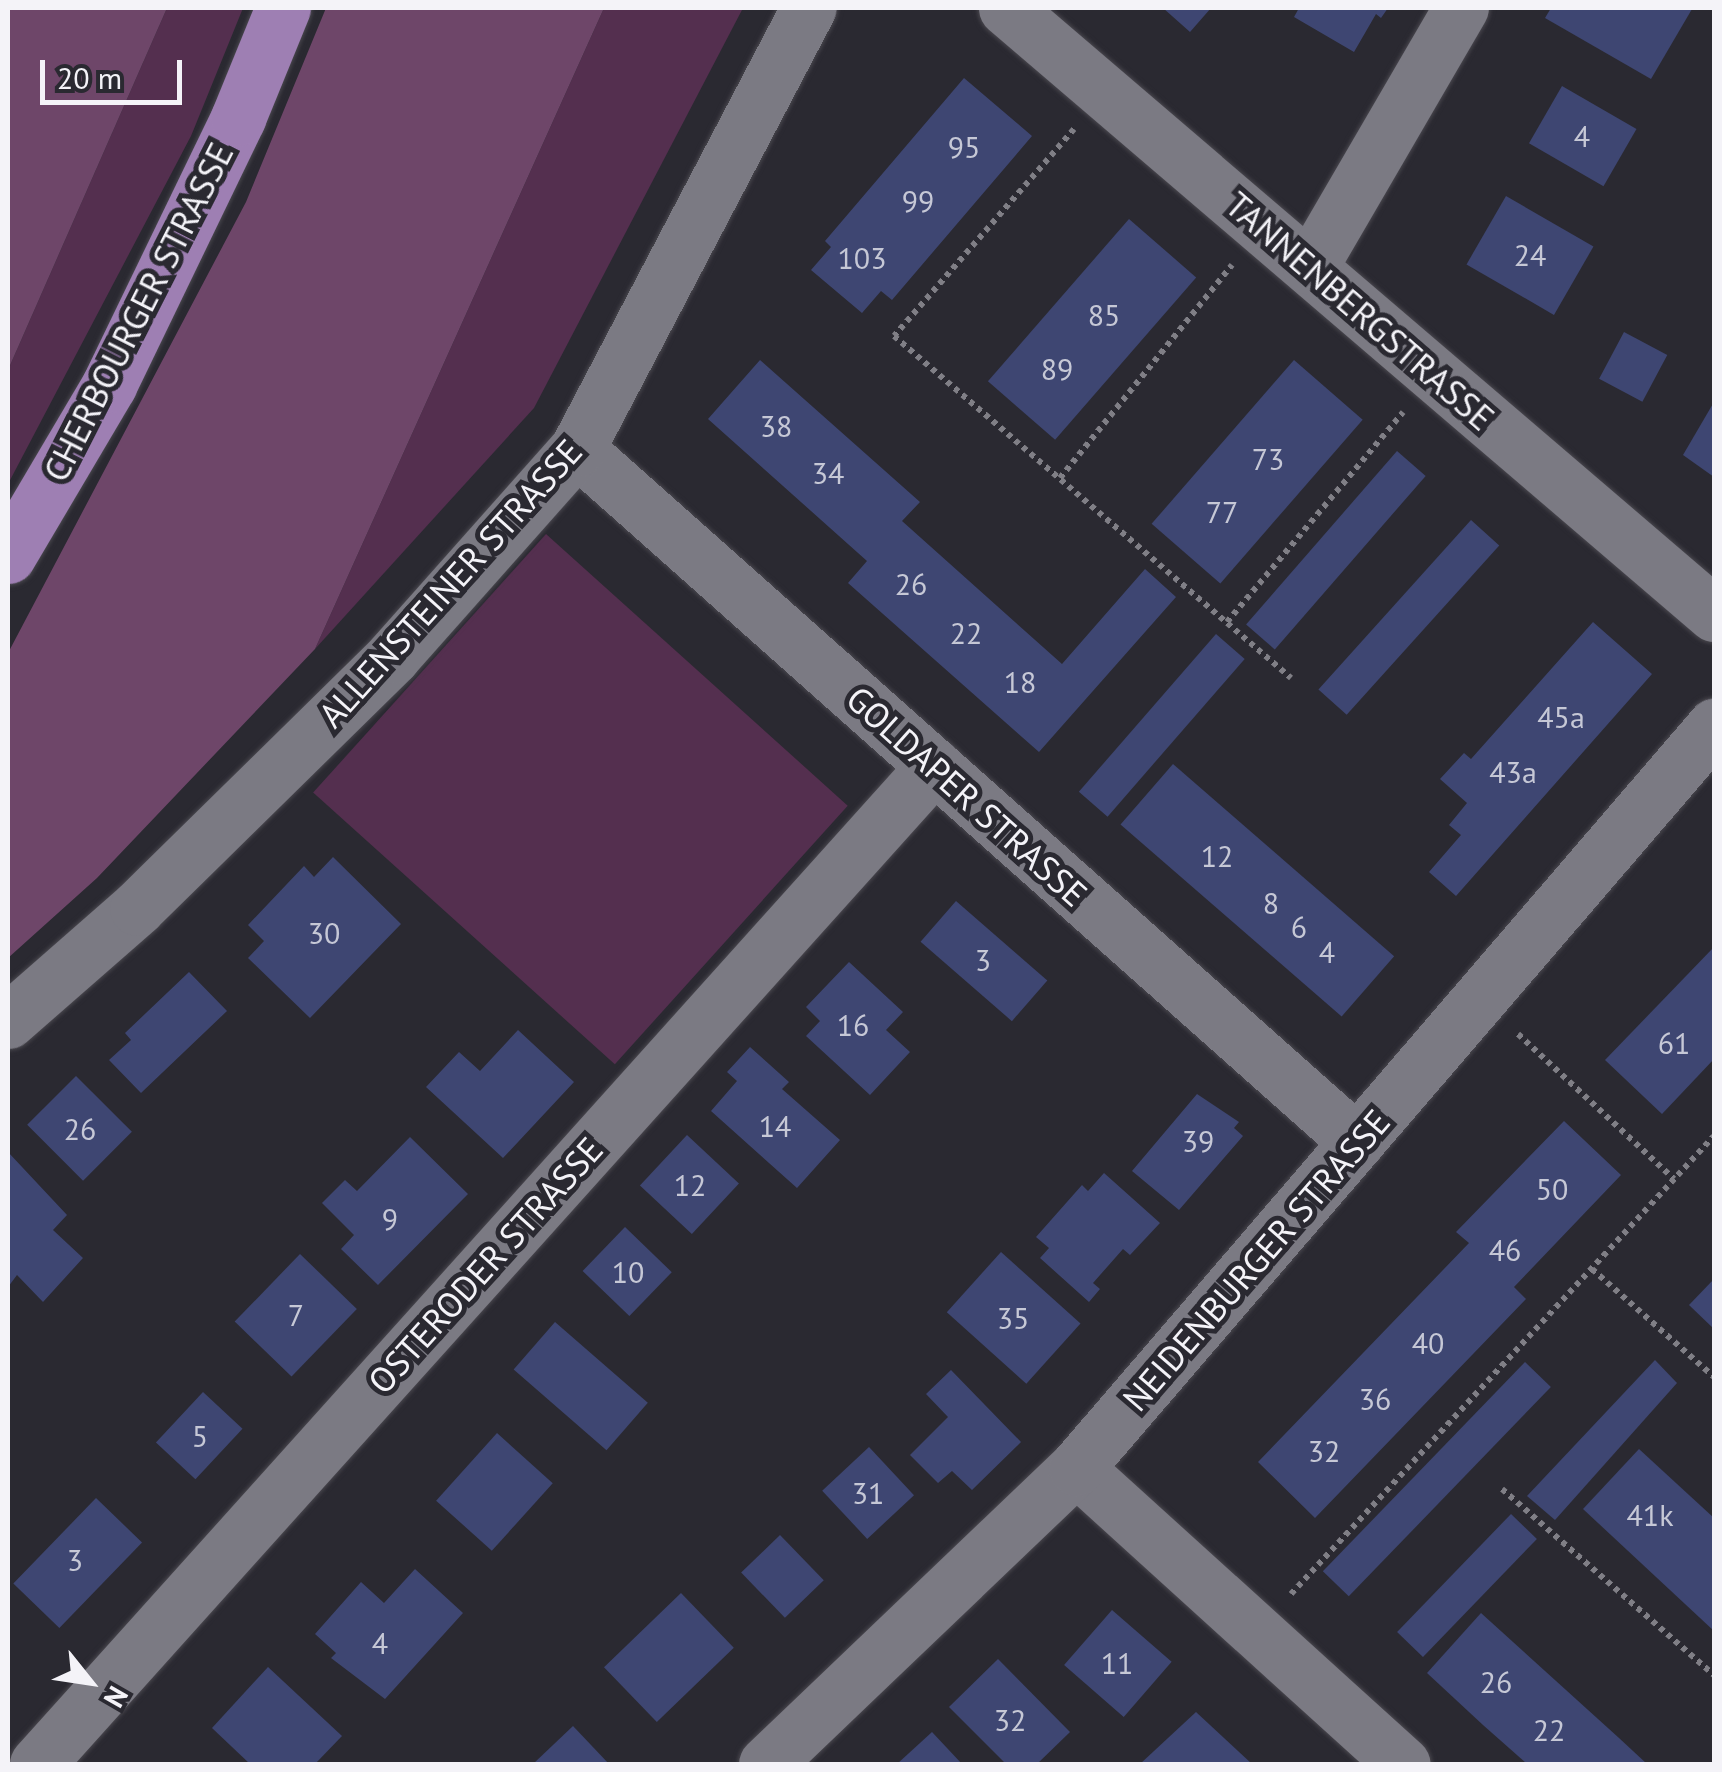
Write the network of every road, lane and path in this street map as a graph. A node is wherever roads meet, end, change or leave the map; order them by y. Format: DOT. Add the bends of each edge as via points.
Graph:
graph roads {
  1 [pos="283,8"];
  2 [pos="809,8"];
  3 [pos="1006,8"];
  4 [pos="1461,8"];
  5 [pos="1106,93"];
  6 [pos="1262,227"];
  7 [pos="1310,267"];
  8 [pos="1435,374"];
  9 [pos="577,449"];
  10 [pos="1060,478"];
  11 [pos="8,556"];
  12 [pos="1714,614"];
  13 [pos="1227,622"];
  14 [pos="1291,678"];
  15 [pos="1714,726"];
  16 [pos="934,766"];
  17 [pos="1480,998"];
  18 [pos="8,1021"];
  19 [pos="1714,1136"];
  20 [pos="1357,1142"];
  21 [pos="1674,1179"];
  22 [pos="1592,1269"];
  23 [pos="1714,1377"];
  24 [pos="1076,1468"];
  25 [pos="1502,1489"];
  26 [pos="1256,1632"];
  27 [pos="1714,1675"];
  28 [pos="37,1764"];
  29 [pos="766,1764"];
  30 [pos="1403,1764"];
  1 -- 11 [label="main road, CHERBOURGER STRASSE" via="238,118 109,385"];
  2 -- 9 [label="street, ALLENSTEINER STRASSE"];
  3 -- 5 [label="street, TANNENBERGSTRASSE"];
  4 -- 7 [label="street"];
  5 -- 6 [label="street, TANNENBERGSTRASSE"];
  5 -- 10 [label="path" via="894,336"];
  6 -- 7 [label="street, TANNENBERGSTRASSE"];
  6 -- 10 [label="path"];
  7 -- 8 [label="street, TANNENBERGSTRASSE"];
  8 -- 12 [label="street, TANNENBERGSTRASSE"];
  8 -- 13 [label="path"];
  9 -- 16 [label="street, GOLDAPER STRASSE"];
  9 -- 18 [label="street, ALLENSTEINER STRASSE" via="394,656 137,908"];
  10 -- 13 [label="path"];
  13 -- 14 [label="path"];
  15 -- 17 [label="street, NEIDENBURGER STRASSE"];
  16 -- 20 [label="street, GOLDAPER STRASSE"];
  16 -- 28 [label="street, OSTERODER STRASSE"];
  17 -- 20 [label="street, NEIDENBURGER STRASSE"];
  17 -- 21 [label="path"];
  19 -- 21 [label="path"];
  20 -- 24 [label="street, NEIDENBURGER STRASSE"];
  21 -- 22 [label="path"];
  22 -- 23 [label="path"];
  22 -- 26 [label="path"];
  24 -- 26 [label="street"];
  24 -- 29 [label="street, NEIDENBURGER STRASSE"];
  25 -- 27 [label="path"];
  26 -- 30 [label="street"];
}
